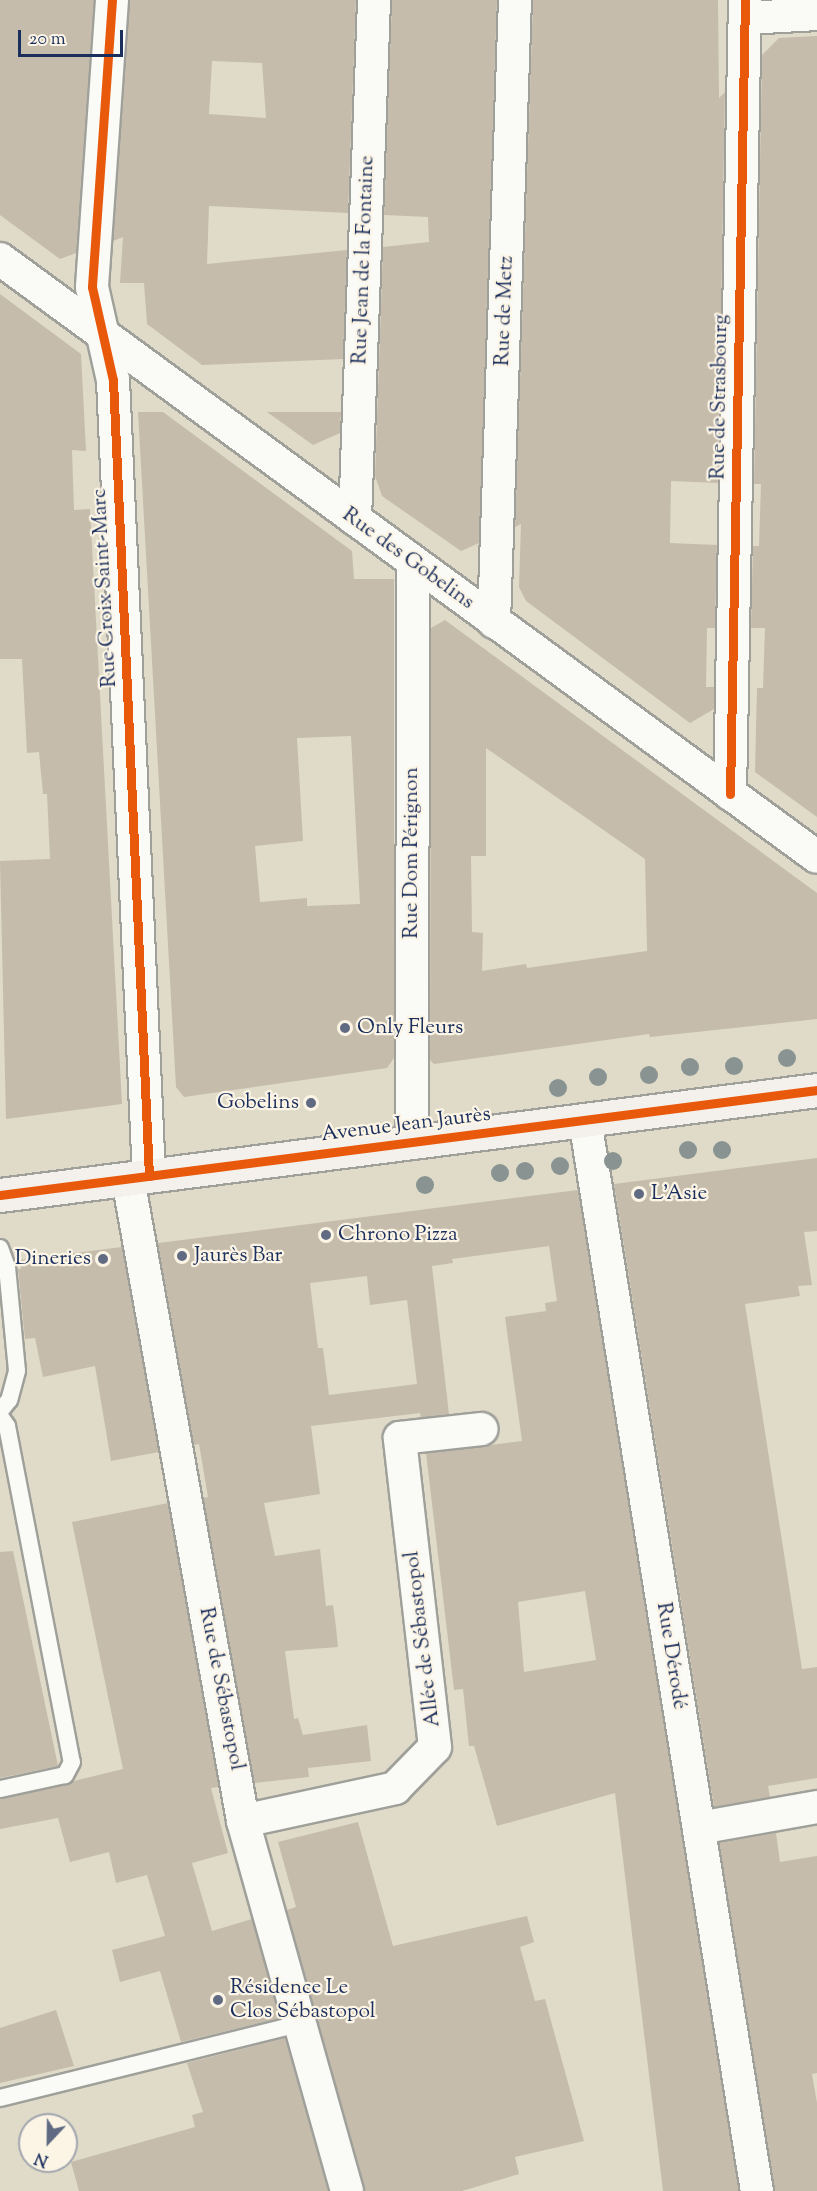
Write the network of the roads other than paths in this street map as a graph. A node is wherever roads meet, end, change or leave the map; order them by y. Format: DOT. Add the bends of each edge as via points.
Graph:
graph roads {
  1 [pos="112,0"];
  2 [pos="374,0"];
  3 [pos="515,0"];
  4 [pos="746,9"];
  5 [pos="817,14"];
  6 [pos="0,259"];
  7 [pos="105,336"];
  8 [pos="355,519"];
  9 [pos="413,562"];
  10 [pos="494,622"];
  11 [pos="730,794"];
  12 [pos="817,857"];
  13 [pos="817,1090"];
  14 [pos="585,1120"];
  15 [pos="411,1143"];
  16 [pos="139,1178"];
  17 [pos="0,1195"];
  18 [pos="0,1248"];
  19 [pos="0,1411"];
  20 [pos="0,1416"];
  21 [pos="482,1429"];
  22 [pos="0,1790"];
  23 [pos="817,1807"];
  24 [pos="243,1821"];
  25 [pos="699,1828"];
  26 [pos="300,2024"];
  27 [pos="0,2098"];
  28 [pos="347,2191"];
  29 [pos="757,2191"];
  1 -- 7 [label="street, Rue Croix Saint-Marc" via="92,287"];
  2 -- 8 [label="street, Rue Jean de la Fontaine"];
  3 -- 10 [label="street, Rue de Metz"];
  4 -- 5 [label="street"];
  4 -- 11 [label="street, Rue de Strasbourg"];
  6 -- 7 [label="street, Rue des Gobelins"];
  7 -- 8 [label="street, Rue des Gobelins"];
  7 -- 16 [label="street, Rue Croix Saint-Marc" via="113,380"];
  8 -- 9 [label="street, Rue des Gobelins"];
  9 -- 10 [label="street, Rue des Gobelins"];
  9 -- 15 [label="street, Rue Dom Pérignon"];
  10 -- 11 [label="street, Rue des Gobelins"];
  11 -- 12 [label="street, Rue des Gobelins"];
  13 -- 14 [label="main road, Avenue Jean Jaurès"];
  14 -- 15 [label="main road, Avenue Jean Jaurès"];
  14 -- 25 [label="street, Rue Dérodé"];
  15 -- 16 [label="main road, Avenue Jean Jaurès"];
  16 -- 17 [label="main road, Avenue Jean Jaurès"];
  16 -- 24 [label="street, Rue de Sébastopol"];
  18 -- 19 [label="lane" via="7,1267 18,1371 9,1400"];
  20 -- 22 [label="lane" via="7,1426 72,1761 65,1774"];
  21 -- 24 [label="street, Allée de Sébastopol" via="400,1438 435,1747 395,1788"];
  23 -- 25 [label="street"];
  24 -- 26 [label="street, Rue de Sébastopol"];
  25 -- 29 [label="street, Rue Dérodé"];
  26 -- 27 [label="lane"];
  26 -- 28 [label="street, Rue de Sébastopol"];
}
